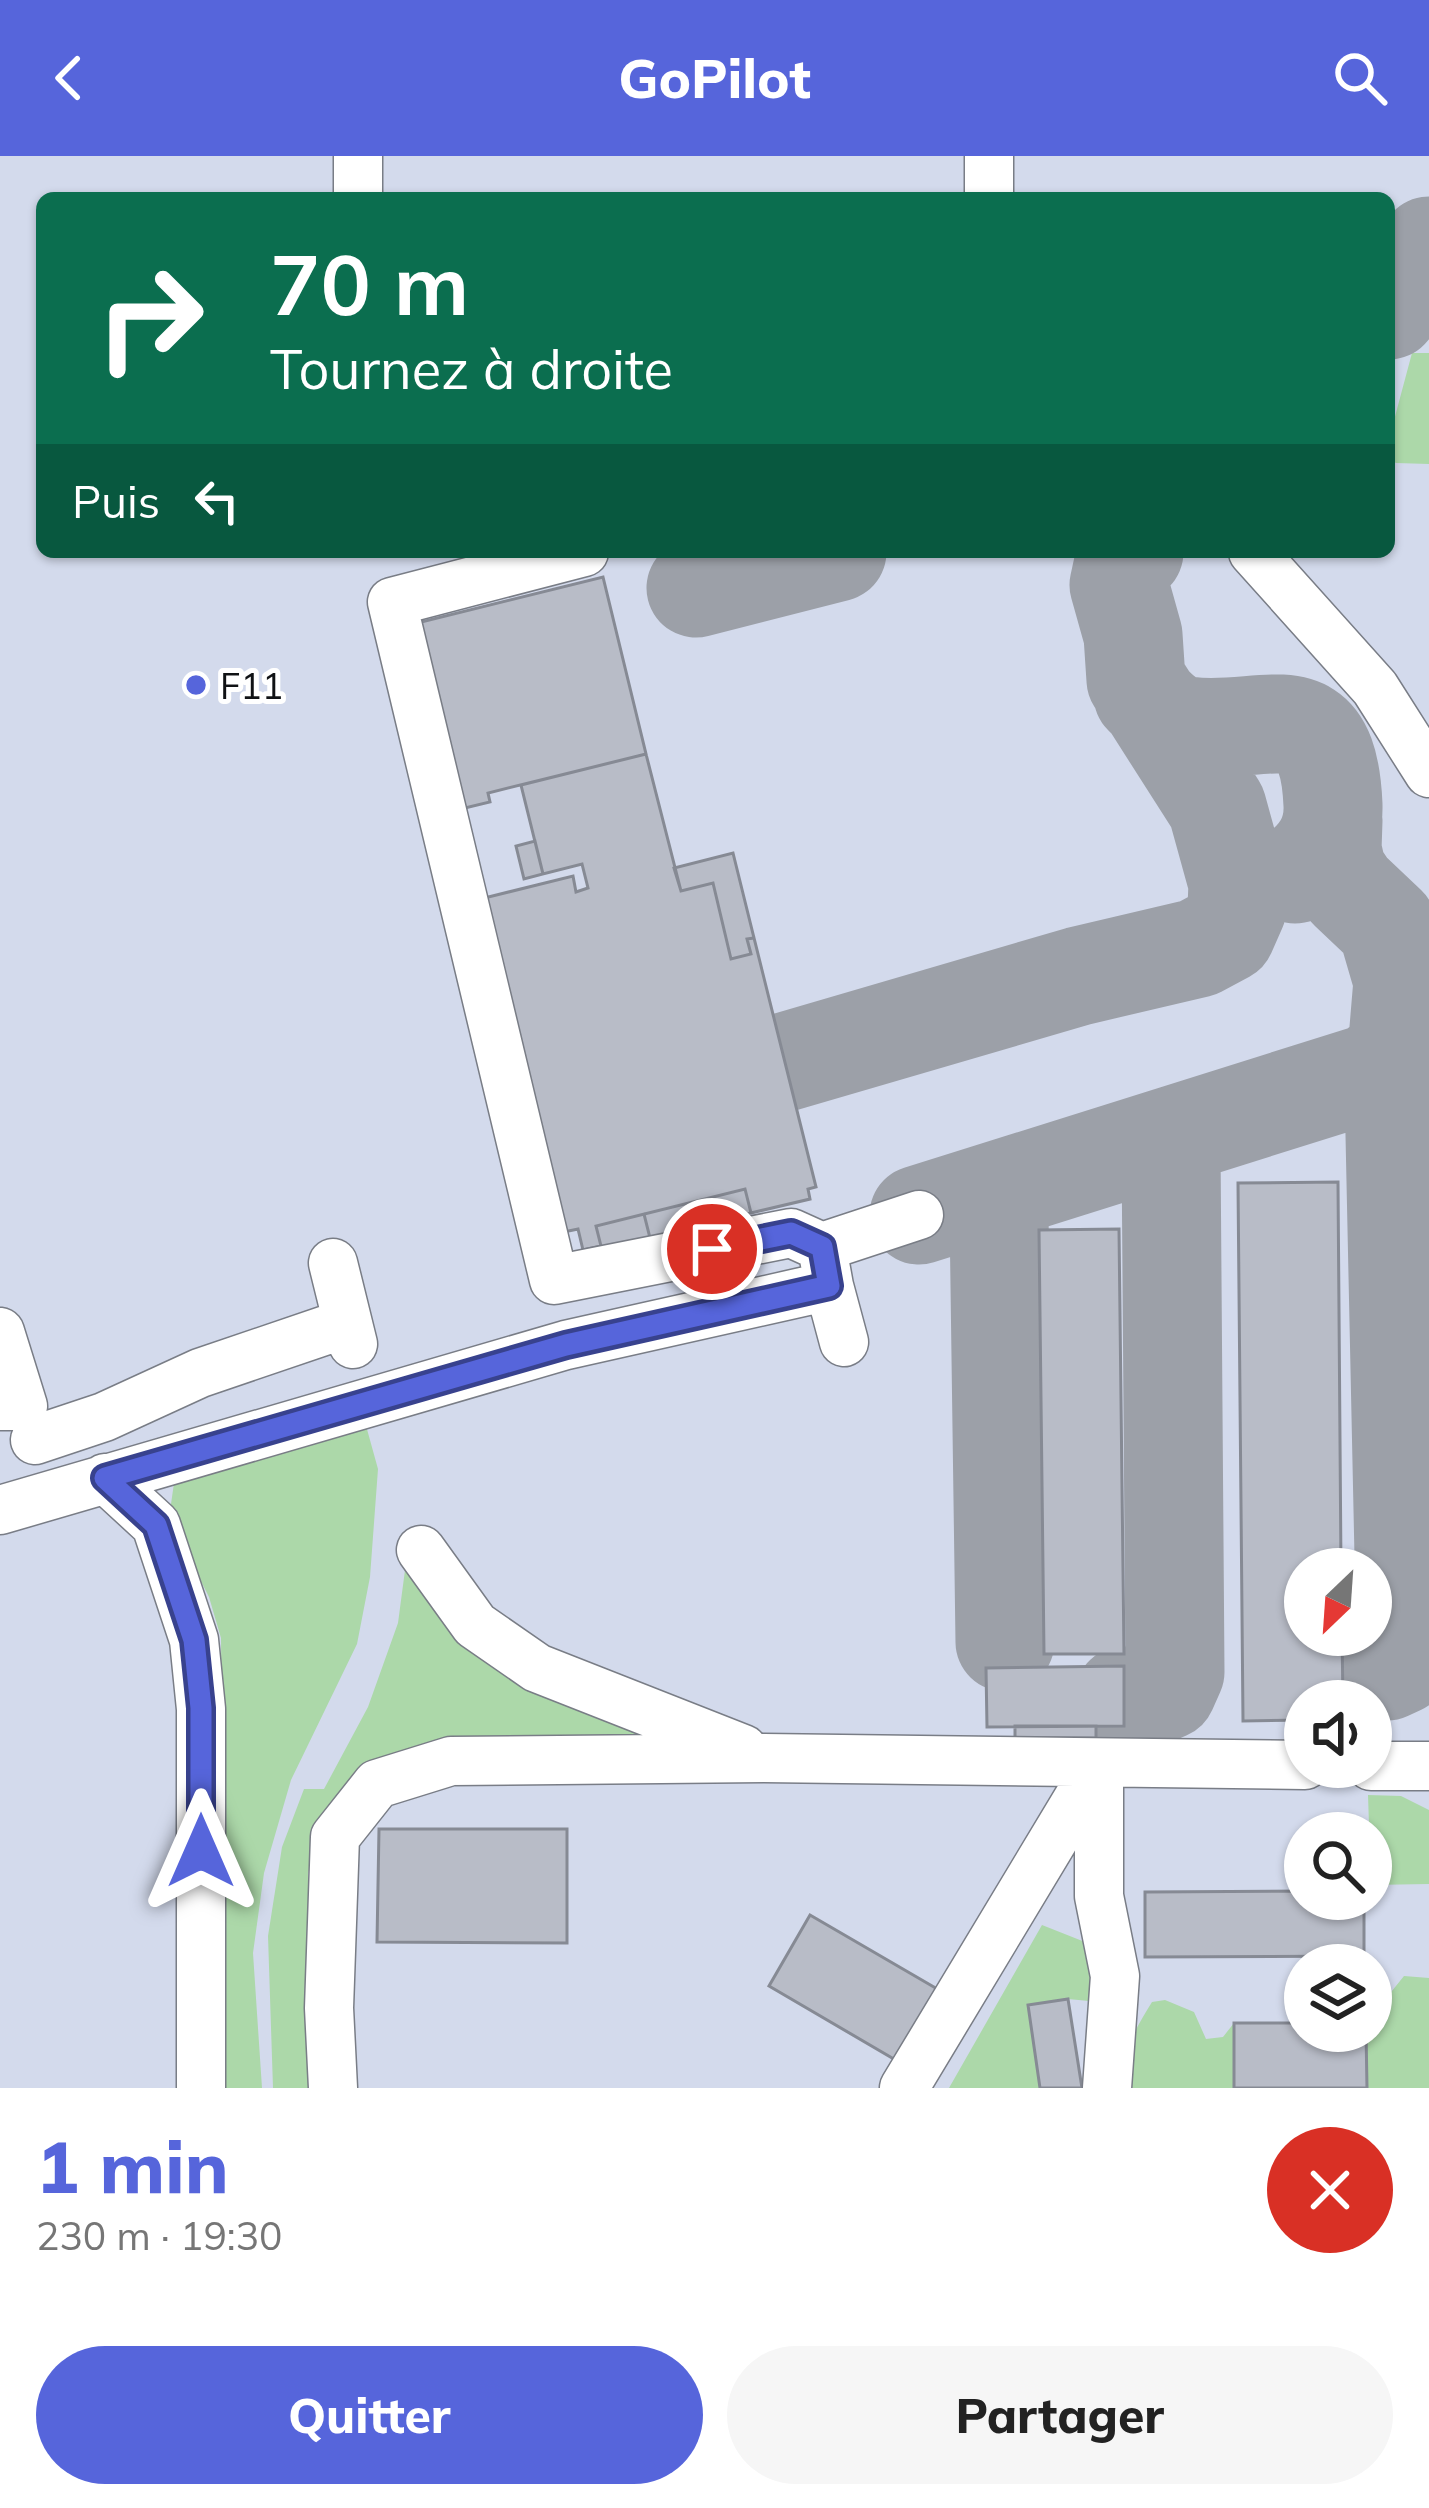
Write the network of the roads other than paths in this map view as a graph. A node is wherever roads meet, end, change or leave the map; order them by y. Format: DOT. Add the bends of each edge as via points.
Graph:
graph roads {
  1 [pos="358,156"];
  2 [pos="988,156"];
  3 [pos="358,192"];
  4 [pos="989,192"];
  5 [pos="561,558"];
  6 [pos="1258,558"];
  7 [pos="1429,773"];
  8 [pos="919,1215"];
  9 [pos="333,1263"];
  10 [pos="826,1267"];
  11 [pos="0,1332"];
  12 [pos="844,1342"];
  13 [pos="19,1418"];
  14 [pos="105,1478"];
  15 [pos="54,1494"];
  16 [pos="0,1510"];
  17 [pos="421,1550"];
  18 [pos="764,1758"];
  19 [pos="1099,1764"];
  20 [pos="1284,1765"];
  21 [pos="1392,1766"];
  22 [pos="1429,1766"];
  23 [pos="201,2088"];
  24 [pos="333,2088"];
  25 [pos="904,2088"];
  26 [pos="1107,2088"];
  1 -- 3 [label="street"];
  2 -- 4 [label="street"];
  5 -- 10 [label="street" via="392,602 554,1280 791,1233"];
  6 -- 7 [label="street" via="1375,688"];
  8 -- 10 [label="street"];
  9 -- 13 [label="street" via="350,1333 200,1372 104,1417"];
  10 -- 12 [label="street"];
  10 -- 14 [label="street"];
  11 -- 13 [label="street"];
  13 -- 15 [label="street"];
  14 -- 15 [label="street"];
  14 -- 23 [label="street" via="156,1525 194,1640"];
  15 -- 16 [label="street"];
  17 -- 18 [label="street" via="475,1625 537,1668"];
  18 -- 19 [label="street"];
  18 -- 24 [label="street" via="451,1760 377,1784 335,1837"];
  19 -- 20 [label="street"];
  19 -- 25 [label="street"];
  19 -- 26 [label="street" via="1099,1897 1115,1976"];
  21 -- 22 [label="street"];
}
